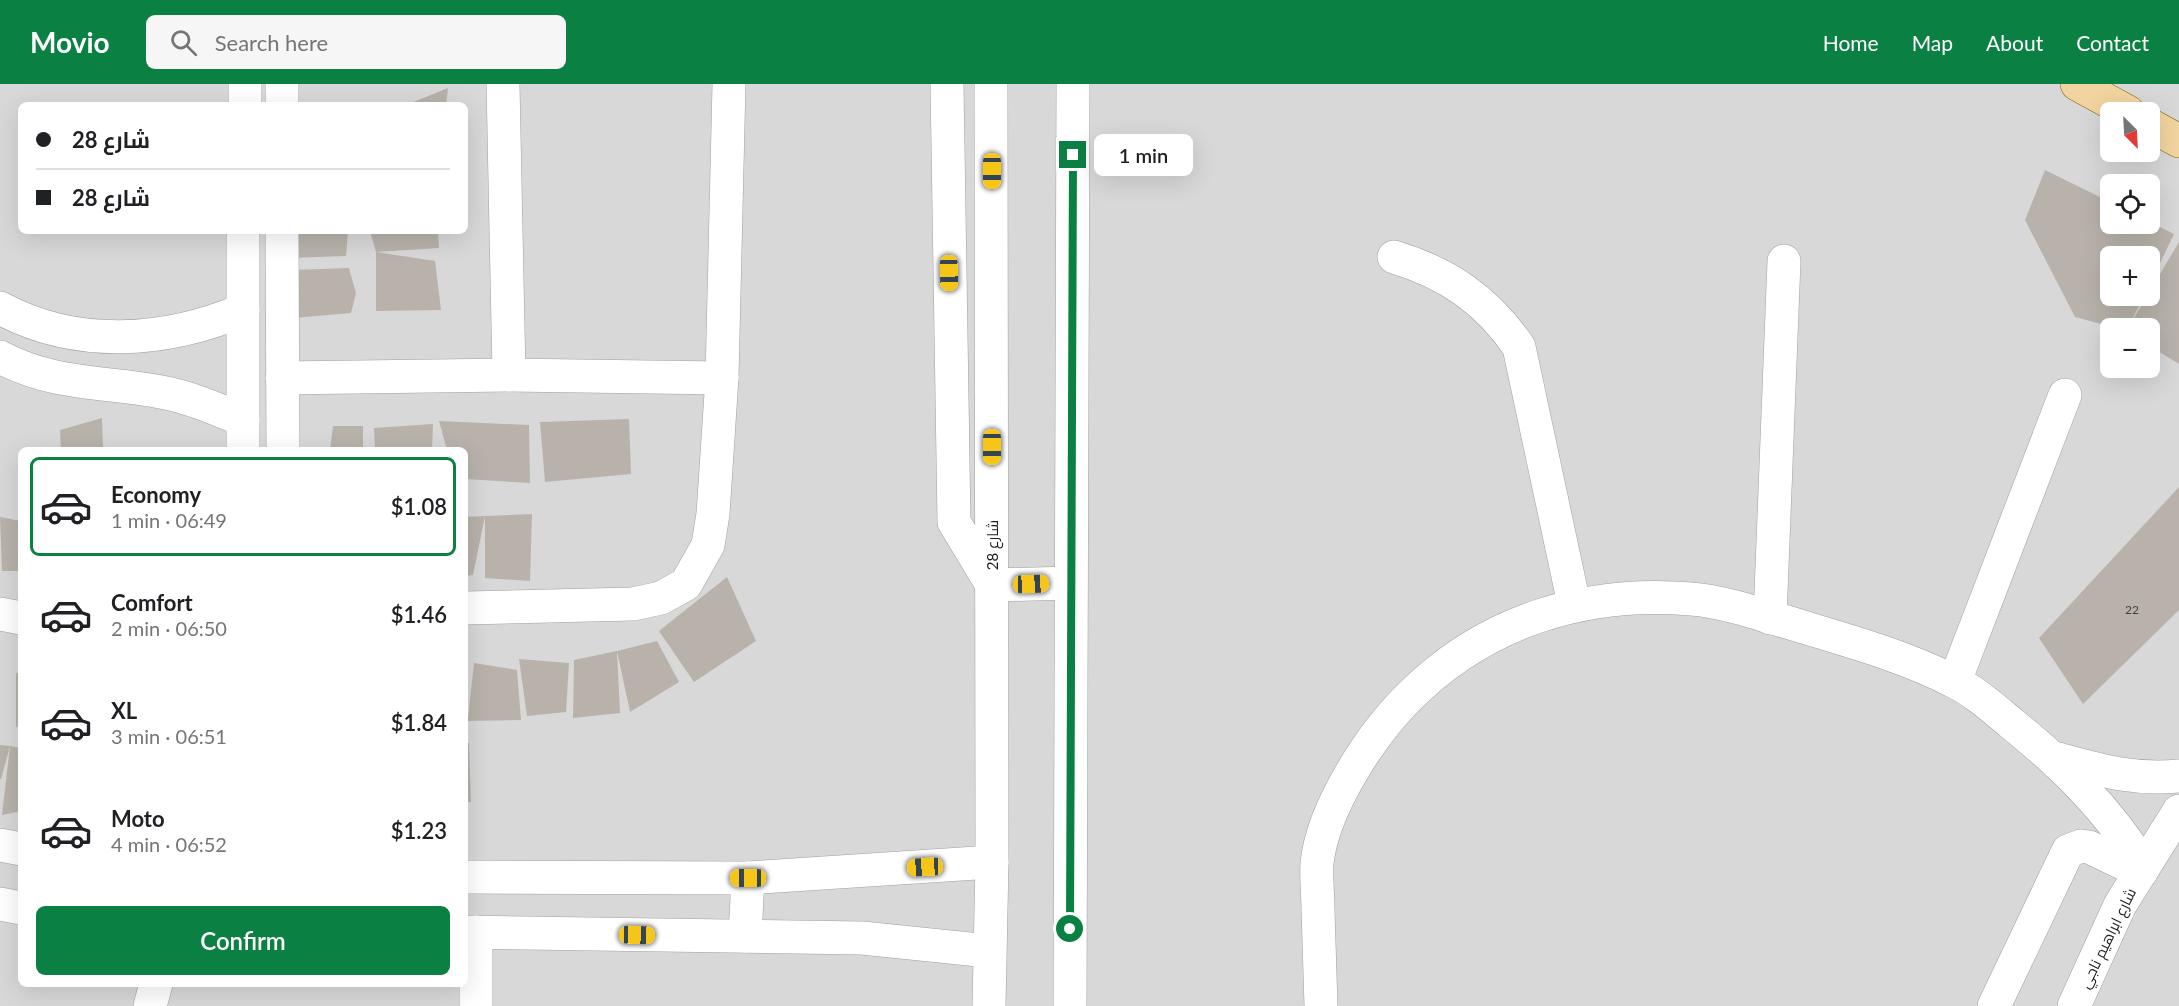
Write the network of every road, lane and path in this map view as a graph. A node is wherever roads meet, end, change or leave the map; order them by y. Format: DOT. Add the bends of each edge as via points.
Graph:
graph roads {
  1 [pos="245,84"];
  2 [pos="282,84"];
  3 [pos="503,84"];
  4 [pos="729,84"];
  5 [pos="947,84"];
  6 [pos="991,84"];
  7 [pos="1073,84"];
  8 [pos="2077,84"];
  9 [pos="245,102"];
  10 [pos="282,102"];
  11 [pos="2110,102"];
  12 [pos="2160,130"];
  13 [pos="2179,141"];
  14 [pos="243,234"];
  15 [pos="282,234"];
  16 [pos="1394,256"];
  17 [pos="1784,261"];
  18 [pos="0,308"];
  19 [pos="243,310"];
  20 [pos="75,335"];
  21 [pos="0,357"];
  22 [pos="509,375"];
  23 [pos="282,378"];
  24 [pos="722,378"];
  25 [pos="65,380"];
  26 [pos="2065,395"];
  27 [pos="243,435"];
  28 [pos="283,447"];
  29 [pos="1071,583"];
  30 [pos="992,585"];
  31 [pos="1574,604"];
  32 [pos="468,608"];
  33 [pos="0,614"];
  34 [pos="18,617"];
  35 [pos="1770,618"];
  36 [pos="1955,681"];
  37 [pos="2054,758"];
  38 [pos="2179,776"];
  39 [pos="2179,811"];
  40 [pos="0,845"];
  41 [pos="18,848"];
  42 [pos="992,862"];
  43 [pos="2143,869"];
  44 [pos="468,877"];
  45 [pos="748,878"];
  46 [pos="0,904"];
  47 [pos="18,907"];
  48 [pos="470,932"];
  49 [pos="745,936"];
  50 [pos="989,951"];
  51 [pos="155,987"];
  52 [pos="150,1006"];
  53 [pos="476,1006"];
  54 [pos="989,1006"];
  55 [pos="1070,1006"];
  56 [pos="1321,1006"];
  57 [pos="1994,1006"];
  58 [pos="2074,1006"];
  1 -- 9 [label="street"];
  2 -- 10 [label="street"];
  3 -- 22 [label="street"];
  4 -- 24 [label="street"];
  5 -- 30 [label="street" via="952,510 959,533"];
  6 -- 30 [label="street, شارع 28"];
  7 -- 29 [label="street"];
  8 -- 11 [label="main road"];
  12 -- 13 [label="main road"];
  14 -- 19 [label="street"];
  15 -- 23 [label="street"];
  16 -- 31 [label="street" via="1422,265 1472,294 1520,347"];
  17 -- 35 [label="street"];
  18 -- 20 [label="street" via="27,322"];
  19 -- 20 [label="street" via="155,335"];
  19 -- 27 [label="street"];
  20 -- 25 [label="street"];
  21 -- 25 [label="street"];
  22 -- 23 [label="street"];
  22 -- 24 [label="street"];
  23 -- 28 [label="street"];
  24 -- 32 [label="street" via="708,545 686,584 661,598 633,604"];
  25 -- 27 [label="street" via="162,392 208,406"];
  26 -- 36 [label="street"];
  29 -- 30 [label="street"];
  29 -- 55 [label="street"];
  30 -- 42 [label="street, شارع 28"];
  31 -- 35 [label="street" via="1616,598 1694,599"];
  31 -- 56 [label="street" via="1494,634 1458,656 1394,712 1368,746 1346,782 1317,862"];
  33 -- 34 [label="street"];
  35 -- 36 [label="street" via="1845,640"];
  36 -- 37 [label="street"];
  37 -- 38 [label="street" via="2122,776"];
  37 -- 43 [label="street" via="2111,819"];
  39 -- 43 [label="street, شارع ابراهيم ناجي"];
  40 -- 41 [label="street"];
  42 -- 45 [label="street"];
  42 -- 50 [label="street, شارع 28"];
  43 -- 57 [label="street" via="2089,847 2068,850"];
  43 -- 58 [label="street, شارع ابراهيم ناجي" via="2120,905"];
  44 -- 45 [label="street"];
  45 -- 49 [label="street"];
  46 -- 47 [label="street"];
  48 -- 49 [label="street"];
  48 -- 53 [label="street"];
  49 -- 50 [label="street" via="862,938"];
  50 -- 54 [label="street, شارع 28"];
  51 -- 52 [label="street"];
}
